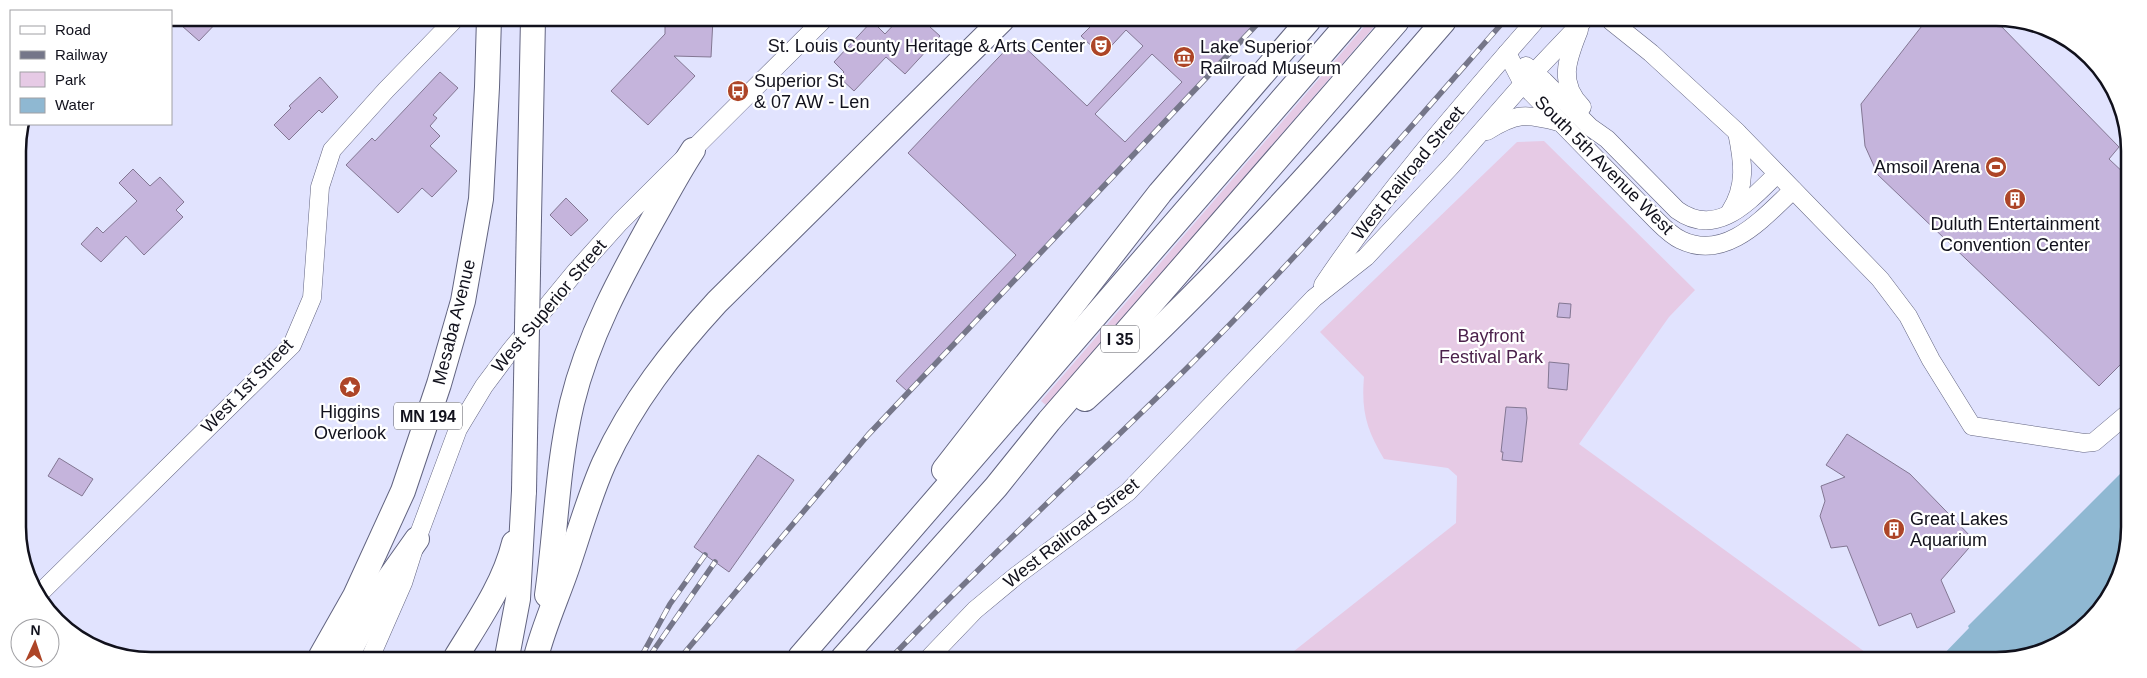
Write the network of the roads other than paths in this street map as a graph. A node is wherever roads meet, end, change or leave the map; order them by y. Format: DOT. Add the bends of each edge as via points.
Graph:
graph roads {
  1 [pos="1304,26"];
  2 [pos="1346,26"];
  3 [pos="1392,26"];
  4 [pos="1439,26"];
  5 [pos="1530,26"];
  6 [pos="1579,26"];
  7 [pos="1581,26"];
  8 [pos="1617,26"];
  9 [pos="447,27"];
  10 [pos="489,27"];
  11 [pos="533,27"];
  12 [pos="816,27"];
  13 [pos="995,27"];
  14 [pos="1507,53"];
  15 [pos="1529,78"];
  16 [pos="1559,122"];
  17 [pos="1737,132"];
  18 [pos="1607,139"];
  19 [pos="1474,140"];
  20 [pos="693,150"];
  21 [pos="1778,174"];
  22 [pos="1793,190"];
  23 [pos="1729,215"];
  24 [pos="1314,298"];
  25 [pos="2121,419"];
  26 [pos="1019,460"];
  27 [pos="523,499"];
  28 [pos="417,539"];
  29 [pos="882,563"];
  30 [pos="43,590"];
  31 [pos="348,611"];
  32 [pos="537,650"];
  33 [pos="323,652"];
  34 [pos="332,652"];
  35 [pos="349,652"];
  36 [pos="373,652"];
  37 [pos="459,652"];
  38 [pos="508,652"];
  39 [pos="805,652"];
  40 [pos="849,652"];
  41 [pos="935,652"];
  1 -- 29 [label="highway" via="1160,193 1050,331 927,492"];
  2 -- 29 [label="highway, I 35"];
  3 -- 26 [label="highway, I 35"];
  4 -- 26 [label="highway" via="1362,117 1205,285"];
  5 -- 14 [label="street, West Railroad Street"];
  6 -- 15 [label="street, West Railroad Street"];
  7 -- 18 [label="street" via="1569,57 1567,82 1576,102"];
  8 -- 17 [label="street"];
  9 -- 30 [label="street, West 1st Street" via="332,150 320,187 312,298 292,345"];
  10 -- 31 [label="highway, Mesaba Avenue / MN 194" via="479,212 463,300 403,491"];
  11 -- 27 [label="highway, bridge"];
  12 -- 20 [label="street, West Superior Street"];
  13 -- 32 [label="highway" via="718,302 661,366 621,429 604,463"];
  14 -- 15 [label="street, South 5th Avenue West"];
  14 -- 24 [label="street, West Railroad Street" via="1349,245"];
  15 -- 16 [label="street, South 5th Avenue West"];
  15 -- 18 [label="street"];
  15 -- 19 [label="street, West Railroad Street"];
  16 -- 19 [label="street" via="1522,115 1503,121"];
  16 -- 22 [label="street, South 5th Avenue West" via="1669,232 1693,244 1720,244 1745,233"];
  17 -- 21 [label="street"];
  17 -- 23 [label="street" via="1743,183"];
  18 -- 23 [label="street" via="1687,217 1707,222"];
  19 -- 24 [label="street, West Railroad Street" via="1366,257"];
  20 -- 28 [label="street, West Superior Street" via="576,271 484,386 458,429"];
  20 -- 32 [label="highway" via="617,285 577,384 565,442 550,575"];
  21 -- 22 [label="street"];
  21 -- 23 [label="street"];
  22 -- 25 [label="street" via="1894,296 1972,426 2084,443 2094,442"];
  24 -- 41 [label="street, West Railroad Street" via="1128,492 988,598"];
  26 -- 40 [label="highway, I 35"];
  27 -- 37 [label="highway" via="511,556"];
  27 -- 38 [label="highway" via="518,599"];
  28 -- 35 [label="highway" via="383,587"];
  28 -- 36 [label="street, West Superior Street" via="403,583"];
  29 -- 39 [label="highway, I 35"];
  31 -- 33 [label="highway"];
  31 -- 34 [label="highway, MN 194"];
}
